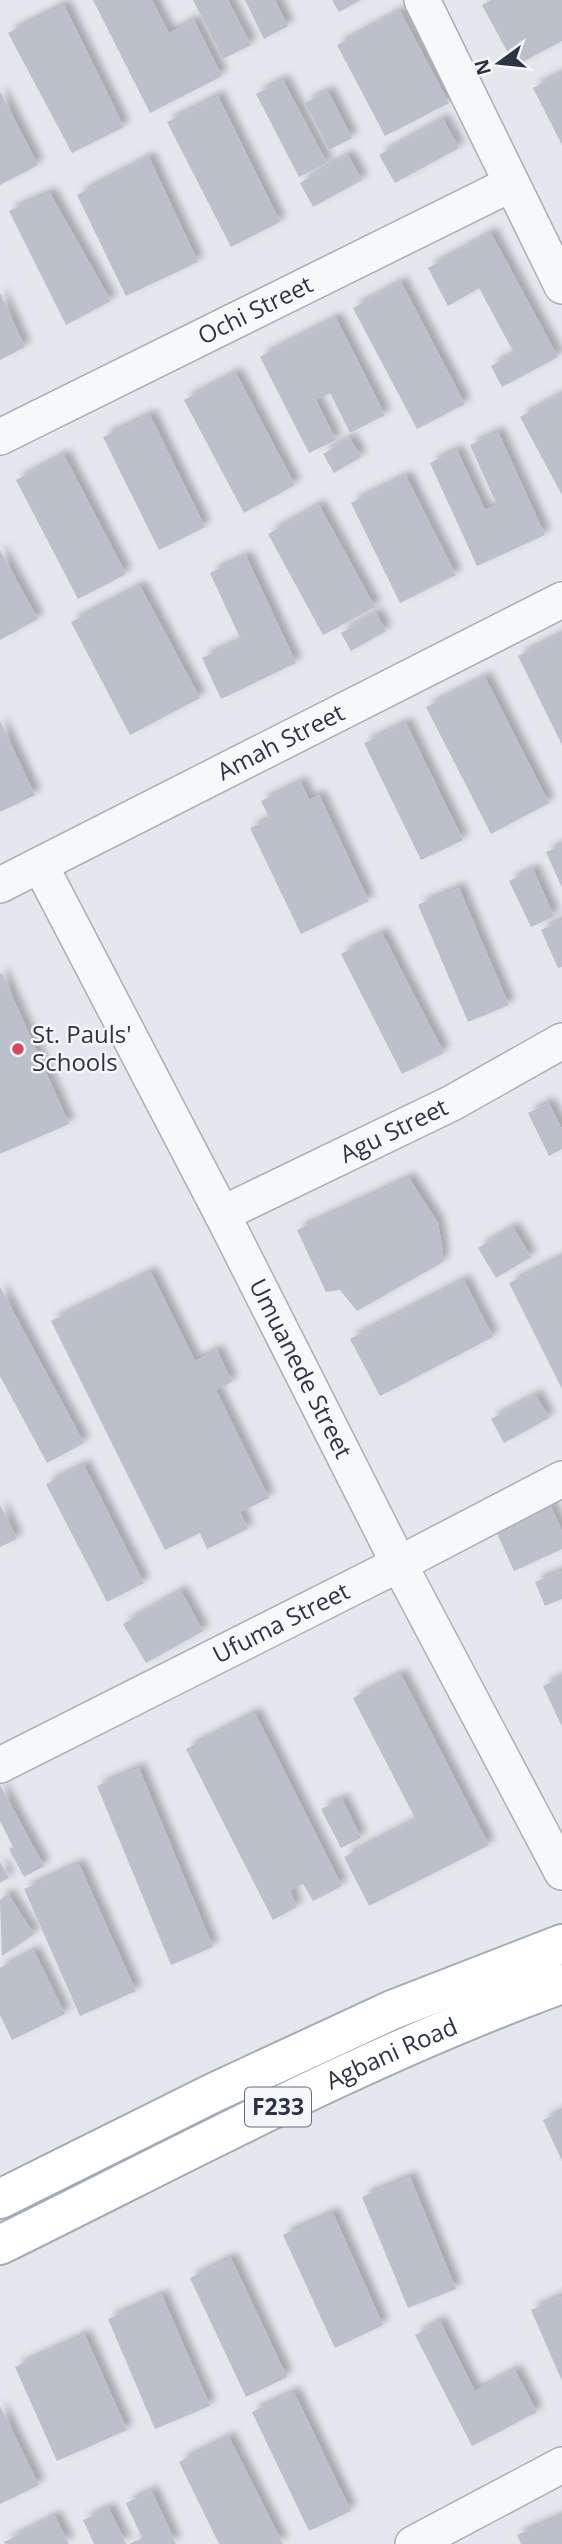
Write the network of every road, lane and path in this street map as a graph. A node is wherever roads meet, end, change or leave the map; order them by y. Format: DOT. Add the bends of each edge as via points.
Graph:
graph roads {
  1 [pos="422,0"];
  2 [pos="511,184"];
  3 [pos="562,286"];
  4 [pos="0,437"];
  5 [pos="562,600"];
  6 [pos="40,865"];
  7 [pos="0,885"];
  8 [pos="562,1041"];
  9 [pos="222,1214"];
  10 [pos="562,1479"];
  11 [pos="399,1564"];
  12 [pos="0,1765"];
  13 [pos="562,1872"];
  14 [pos="562,1944"];
  15 [pos="562,1984"];
  16 [pos="0,2199"];
  17 [pos="0,2245"];
  18 [pos="562,2465"];
  19 [pos="413,2544"];
  1 -- 2 [label="street"];
  2 -- 3 [label="street"];
  2 -- 4 [label="street, Ochi Street"];
  5 -- 6 [label="street, Amah Street"];
  6 -- 7 [label="street, Amah Street"];
  6 -- 9 [label="street, Umuanede Street"];
  8 -- 9 [label="street, Agu Street" via="452,1103"];
  9 -- 11 [label="street, Umuanede Street"];
  10 -- 11 [label="street, Ufuma Street"];
  11 -- 12 [label="street, Ufuma Street"];
  11 -- 13 [label="street, Umuanede Street"];
  14 -- 16 [label="main road, Agbani Road / F233" via="392,2010"];
  15 -- 17 [label="main road, Agbani Road / F233" via="313,2089"];
  18 -- 19 [label="street"];
}
